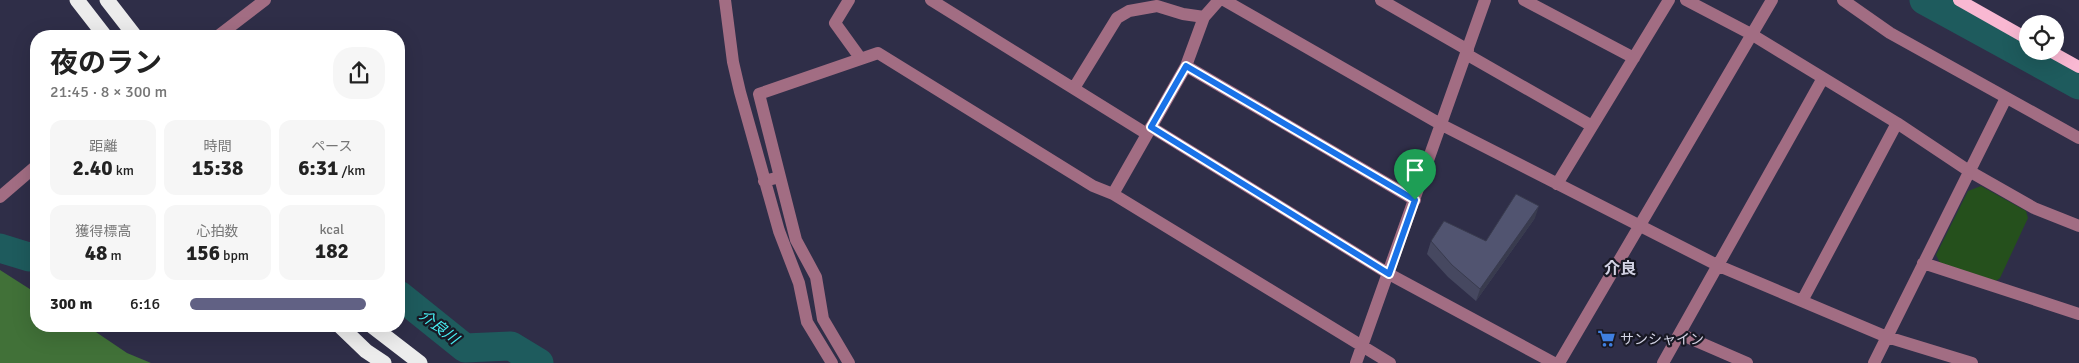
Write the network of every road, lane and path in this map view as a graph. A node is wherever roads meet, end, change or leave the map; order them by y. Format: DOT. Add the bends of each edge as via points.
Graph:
graph roads {
  1 [pos="77,0"];
  2 [pos="107,0"];
  3 [pos="265,0"];
  4 [pos="725,0"];
  5 [pos="849,0"];
  6 [pos="931,0"];
  7 [pos="1219,0"];
  8 [pos="1224,0"];
  9 [pos="1381,0"];
  10 [pos="1485,0"];
  11 [pos="1524,0"];
  12 [pos="1669,0"];
  13 [pos="1686,0"];
  14 [pos="1772,0"];
  15 [pos="1843,0"];
  16 [pos="1959,0"];
  17 [pos="1204,17"];
  18 [pos="100,30"];
  19 [pos="130,30"];
  20 [pos="226,30"];
  21 [pos="1751,34"];
  22 [pos="2019,34"];
  23 [pos="1467,52"];
  24 [pos="1634,58"];
  25 [pos="861,59"];
  26 [pos="2064,59"];
  27 [pos="1186,66"];
  28 [pos="2079,68"];
  29 [pos="1823,78"];
  30 [pos="1074,88"];
  31 [pos="2006,98"];
  32 [pos="1897,123"];
  33 [pos="1442,125"];
  34 [pos="1592,126"];
  35 [pos="1149,131"];
  36 [pos="2079,138"];
  37 [pos="30,171"];
  38 [pos="1969,171"];
  39 [pos="780,177"];
  40 [pos="764,181"];
  41 [pos="1557,184"];
  42 [pos="1113,194"];
  43 [pos="0,197"];
  44 [pos="1415,200"];
  45 [pos="1640,226"];
  46 [pos="2079,226"];
  47 [pos="1923,263"];
  48 [pos="1719,266"];
  49 [pos="1389,274"];
  50 [pos="1802,301"];
  51 [pos="2079,314"];
  52 [pos="346,332"];
  53 [pos="380,332"];
  54 [pos="1680,334"];
  55 [pos="1887,337"];
  56 [pos="1363,348"];
  57 [pos="1953,360"];
  58 [pos="384,363"];
  59 [pos="420,363"];
  60 [pos="832,363"];
  61 [pos="849,363"];
  62 [pos="1356,363"];
  63 [pos="1390,363"];
  64 [pos="1554,363"];
  65 [pos="1559,363"];
  66 [pos="1663,363"];
  67 [pos="1747,363"];
  68 [pos="1874,363"];
  69 [pos="1972,363"];
  1 -- 18 [label="highway"];
  2 -- 19 [label="highway"];
  3 -- 20 [label="street"];
  4 -- 40 [label="street" via="733,62"];
  5 -- 25 [label="street" via="835,23"];
  6 -- 30 [label="street"];
  7 -- 17 [label="street"];
  8 -- 33 [label="street"];
  9 -- 23 [label="street"];
  10 -- 23 [label="street"];
  11 -- 24 [label="street"];
  12 -- 24 [label="street"];
  13 -- 21 [label="street"];
  14 -- 21 [label="street"];
  15 -- 31 [label="street" via="1890,33"];
  16 -- 22 [label="main road"];
  17 -- 27 [label="street"];
  17 -- 30 [label="street" via="1157,6 1129,11 1117,18"];
  21 -- 29 [label="street"];
  21 -- 45 [label="street"];
  23 -- 33 [label="street"];
  23 -- 34 [label="street"];
  24 -- 34 [label="street"];
  25 -- 39 [label="street" via="759,94"];
  25 -- 42 [label="street" via="878,53 1093,186"];
  26 -- 28 [label="main road"];
  27 -- 35 [label="street"];
  27 -- 44 [label="street"];
  29 -- 32 [label="street"];
  29 -- 48 [label="street"];
  30 -- 35 [label="street"];
  31 -- 36 [label="street"];
  31 -- 38 [label="street"];
  32 -- 38 [label="street"];
  32 -- 50 [label="street"];
  33 -- 41 [label="street"];
  33 -- 44 [label="street"];
  34 -- 41 [label="street"];
  35 -- 42 [label="street"];
  35 -- 49 [label="street"];
  37 -- 43 [label="street"];
  38 -- 46 [label="street" via="2034,208"];
  38 -- 47 [label="street"];
  39 -- 40 [label="street"];
  39 -- 61 [label="street" via="796,240 816,277 823,319"];
  40 -- 60 [label="street" via="778,231 799,283 807,322"];
  41 -- 45 [label="street"];
  42 -- 56 [label="street"];
  44 -- 49 [label="street"];
  45 -- 48 [label="street"];
  45 -- 65 [label="street"];
  47 -- 51 [label="street"];
  47 -- 55 [label="street"];
  48 -- 50 [label="street"];
  48 -- 54 [label="street"];
  49 -- 56 [label="street"];
  49 -- 64 [label="street"];
  50 -- 55 [label="street"];
  52 -- 58 [label="highway"];
  53 -- 59 [label="highway"];
  54 -- 66 [label="street"];
  54 -- 67 [label="street"];
  55 -- 57 [label="street"];
  55 -- 68 [label="street"];
  56 -- 62 [label="street"];
  56 -- 63 [label="street"];
  57 -- 69 [label="street"];
}
